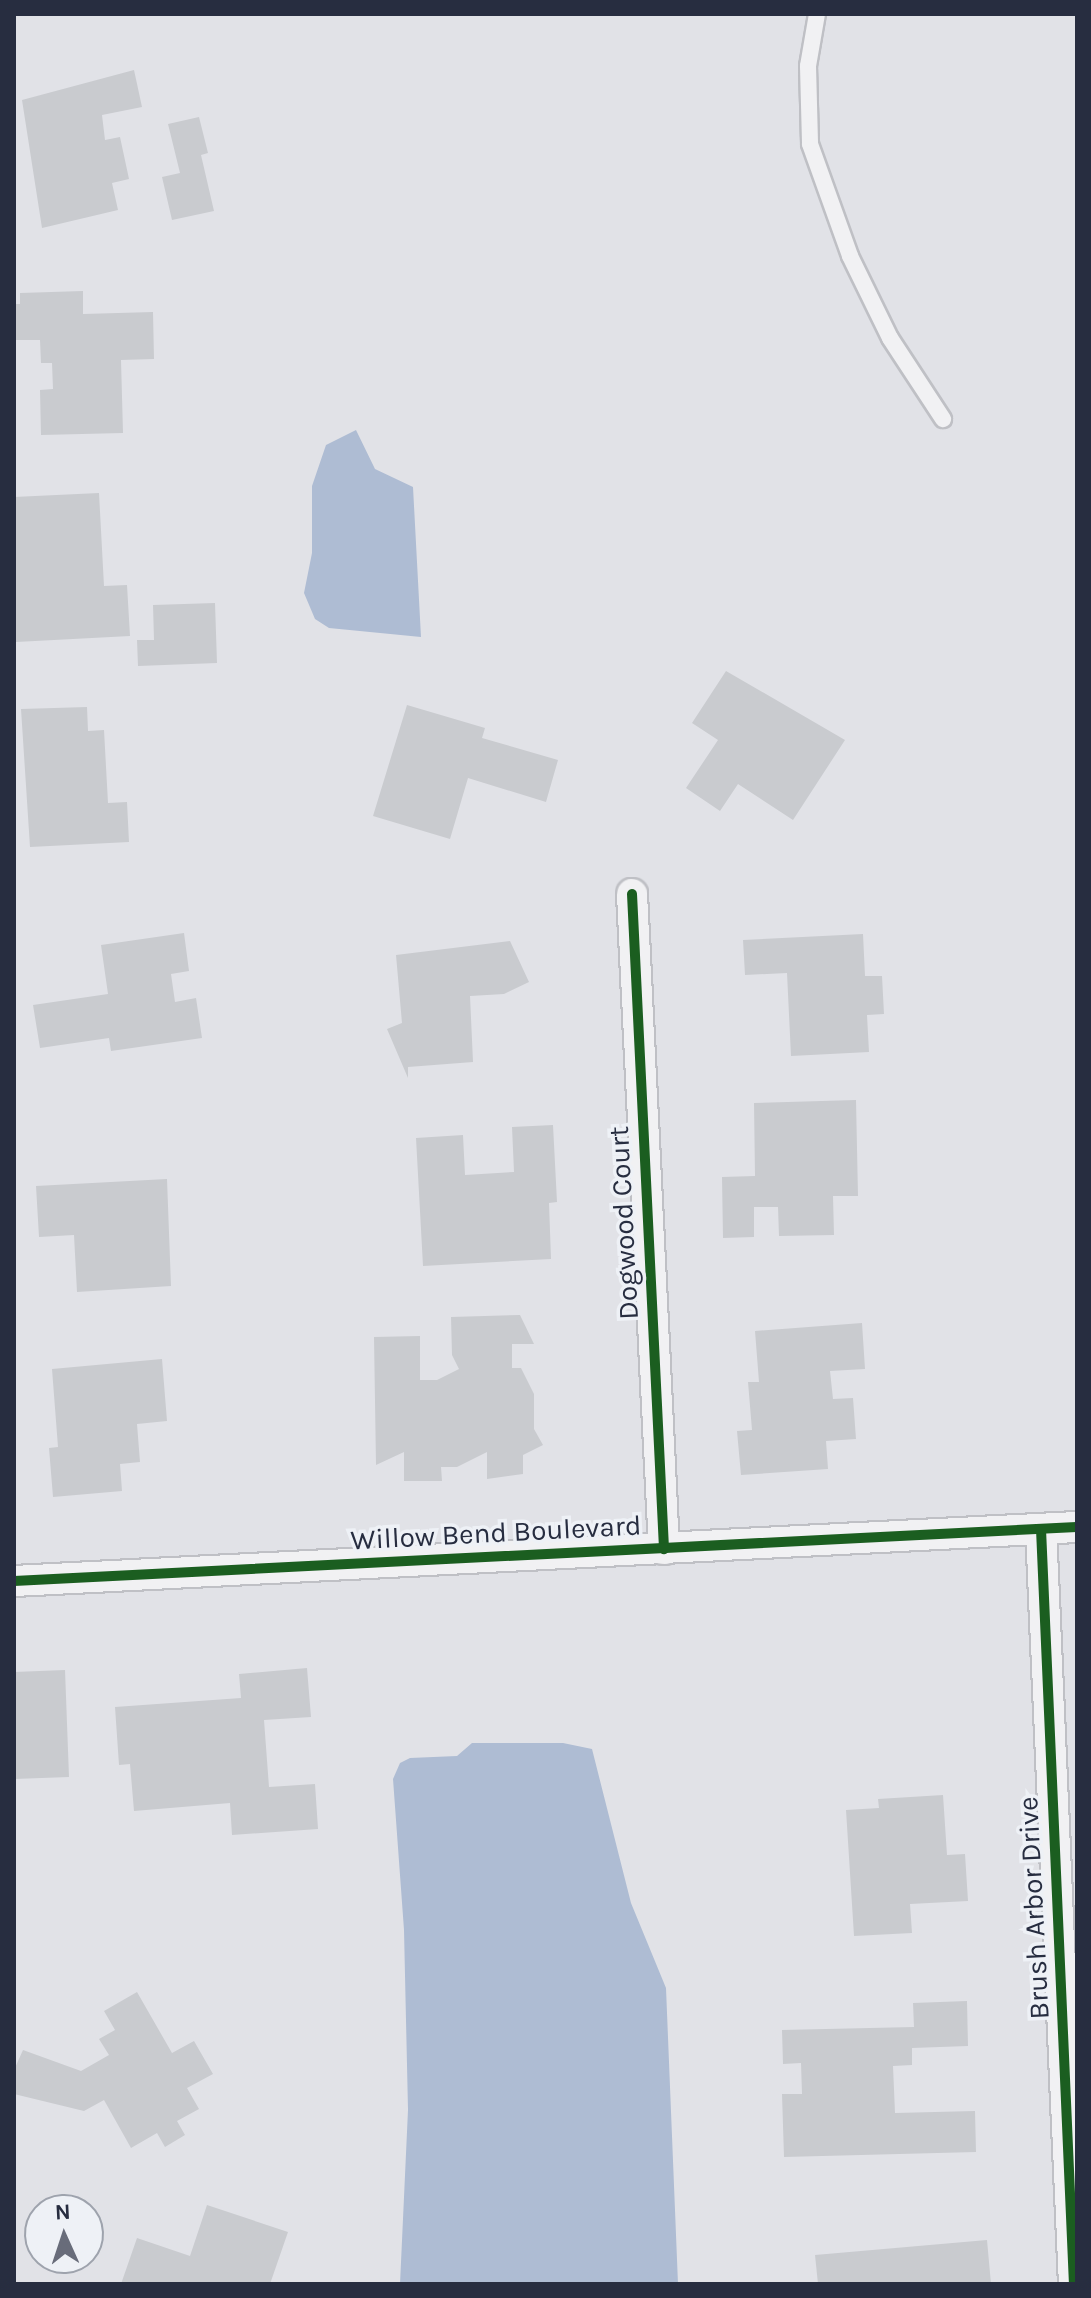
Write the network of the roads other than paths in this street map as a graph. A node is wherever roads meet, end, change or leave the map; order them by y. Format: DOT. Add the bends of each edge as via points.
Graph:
graph roads {
  1 [pos="817,14"];
  2 [pos="943,419"];
  3 [pos="632,894"];
  4 [pos="1077,1527"];
  5 [pos="1041,1529"];
  6 [pos="664,1549"];
  7 [pos="14,1581"];
  8 [pos="1075,2252"];
  9 [pos="1074,2284"];
  1 -- 2 [label="lane" via="808,66 810,144 850,256 890,338"];
  3 -- 6 [label="street, Dogwood Court"];
  4 -- 5 [label="street, Willow Bend Boulevard"];
  5 -- 6 [label="street, Willow Bend Boulevard"];
  5 -- 8 [label="street, Brush Arbor Drive"];
  6 -- 7 [label="street, Willow Bend Boulevard"];
  8 -- 9 [label="street, Brush Arbor Drive"];
}
